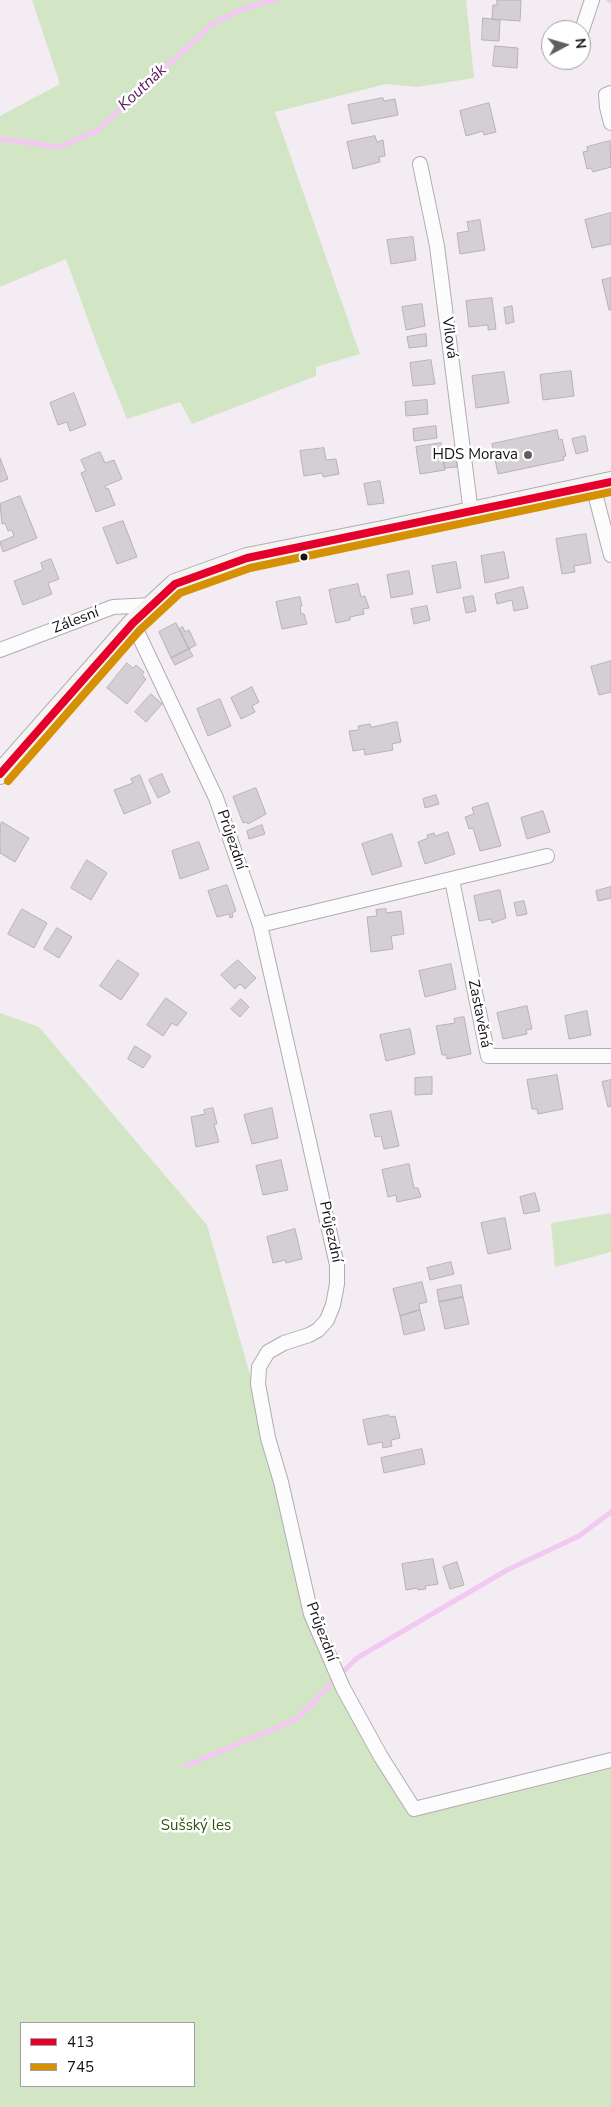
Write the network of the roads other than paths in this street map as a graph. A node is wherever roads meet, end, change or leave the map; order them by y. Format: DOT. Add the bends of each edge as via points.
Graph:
graph roads {
  1 [pos="592,0"];
  2 [pos="585,20"];
  3 [pos="611,93"];
  4 [pos="611,123"];
  5 [pos="420,164"];
  6 [pos="602,484"];
  7 [pos="471,512"];
  8 [pos="611,555"];
  9 [pos="152,605"];
  10 [pos="133,622"];
  11 [pos="1,648"];
  12 [pos="0,774"];
  13 [pos="547,856"];
  14 [pos="452,880"];
  15 [pos="260,925"];
  16 [pos="611,1056"];
  17 [pos="611,1760"];
  1 -- 2 [label="street"];
  3 -- 4 [label="street" via="606,95"];
  5 -- 7 [label="street, Vilová" via="437,246"];
  6 -- 7 [label="main road"];
  6 -- 8 [label="street"];
  7 -- 9 [label="main road" via="247,558 176,584"];
  9 -- 10 [label="main road"];
  9 -- 11 [label="street, Zálesní" via="113,607"];
  10 -- 12 [label="main road"];
  10 -- 15 [label="street, Průjezdní" via="216,798"];
  13 -- 14 [label="street"];
  14 -- 15 [label="street"];
  14 -- 16 [label="street, Zastavěná" via="488,1056"];
  15 -- 17 [label="street, Průjezdní" via="337,1265 337,1284 327,1320 309,1335 268,1352 259,1367 258,1384 268,1438 311,1614 343,1688 414,1809"];
}
